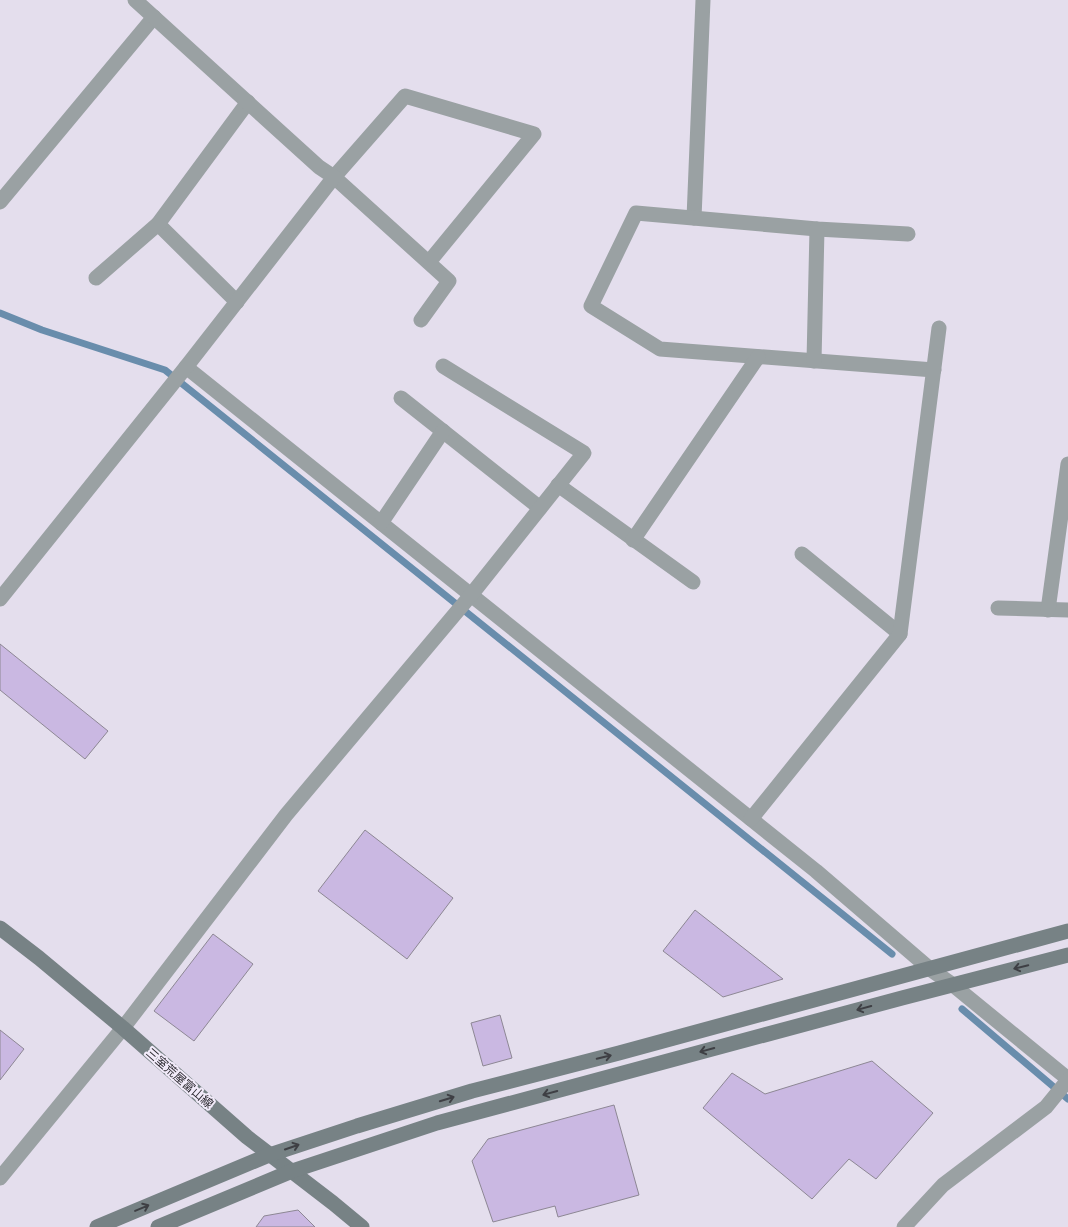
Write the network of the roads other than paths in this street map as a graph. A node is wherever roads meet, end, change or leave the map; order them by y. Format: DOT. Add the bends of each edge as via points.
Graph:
graph roads {
  1 [pos="135,0"];
  2 [pos="703,0"];
  3 [pos="154,17"];
  4 [pos="248,102"];
  5 [pos="334,177"];
  6 [pos="0,202"];
  7 [pos="694,218"];
  8 [pos="158,224"];
  9 [pos="817,229"];
  10 [pos="908,234"];
  11 [pos="429,262"];
  12 [pos="96,278"];
  13 [pos="237,302"];
  14 [pos="420,320"];
  15 [pos="939,328"];
  16 [pos="758,357"];
  17 [pos="814,361"];
  18 [pos="444,366"];
  19 [pos="186,367"];
  20 [pos="934,370"];
  21 [pos="401,398"];
  22 [pos="443,432"];
  23 [pos="1068,464"];
  24 [pos="558,485"];
  25 [pos="540,508"];
  26 [pos="381,522"];
  27 [pos="634,540"];
  28 [pos="802,554"];
  29 [pos="693,582"];
  30 [pos="471,594"];
  31 [pos="0,598"];
  32 [pos="998,608"];
  33 [pos="1048,610"];
  34 [pos="1068,610"];
  35 [pos="900,634"];
  36 [pos="751,819"];
  37 [pos="0,928"];
  38 [pos="1068,931"];
  39 [pos="1068,955"];
  40 [pos="930,969"];
  41 [pos="953,985"];
  42 [pos="123,1028"];
  43 [pos="1068,1080"];
  44 [pos="269,1155"];
  45 [pos="292,1171"];
  46 [pos="0,1178"];
  47 [pos="97,1227"];
  48 [pos="158,1227"];
  49 [pos="362,1227"];
  50 [pos="904,1227"];
  1 -- 3 [label="street"];
  2 -- 7 [label="street"];
  3 -- 4 [label="street"];
  3 -- 6 [label="street"];
  4 -- 5 [label="street"];
  4 -- 8 [label="street"];
  5 -- 11 [label="street"];
  5 -- 11 [label="street" via="405,96 534,134"];
  5 -- 13 [label="street"];
  7 -- 9 [label="street"];
  7 -- 16 [label="street" via="636,213 591,306 660,350"];
  8 -- 12 [label="street"];
  8 -- 13 [label="street"];
  9 -- 10 [label="street"];
  9 -- 17 [label="street"];
  11 -- 14 [label="street" via="450,281"];
  13 -- 19 [label="street"];
  15 -- 20 [label="street"];
  16 -- 17 [label="street"];
  16 -- 27 [label="street"];
  17 -- 20 [label="street"];
  18 -- 24 [label="street" via="584,453"];
  19 -- 26 [label="street"];
  19 -- 31 [label="street"];
  20 -- 35 [label="street"];
  21 -- 22 [label="street"];
  22 -- 25 [label="street"];
  22 -- 26 [label="street"];
  23 -- 33 [label="street"];
  24 -- 25 [label="street"];
  24 -- 27 [label="street"];
  25 -- 30 [label="street"];
  26 -- 30 [label="street"];
  27 -- 29 [label="street"];
  28 -- 35 [label="street"];
  30 -- 36 [label="street"];
  30 -- 42 [label="street" via="286,815"];
  32 -- 33 [label="street"];
  33 -- 34 [label="street"];
  35 -- 36 [label="street"];
  36 -- 40 [label="street"];
  37 -- 42 [label="street, 三室荒屋富山線"];
  38 -- 40 [label="street"];
  39 -- 41 [label="street, one-way"];
  40 -- 41 [label="street"];
  44 -- 40 [label="street, one-way" via="472,1091"];
  41 -- 43 [label="street"];
  41 -- 45 [label="street, one-way" via="437,1123"];
  42 -- 44 [label="street, 三室荒屋富山線"];
  42 -- 46 [label="street"];
  43 -- 50 [label="street" via="1046,1107 943,1186"];
  44 -- 45 [label="street, 三室荒屋富山線"];
  47 -- 44 [label="street, one-way"];
  45 -- 48 [label="street"];
  45 -- 49 [label="street, 三室荒屋富山線"];
}
